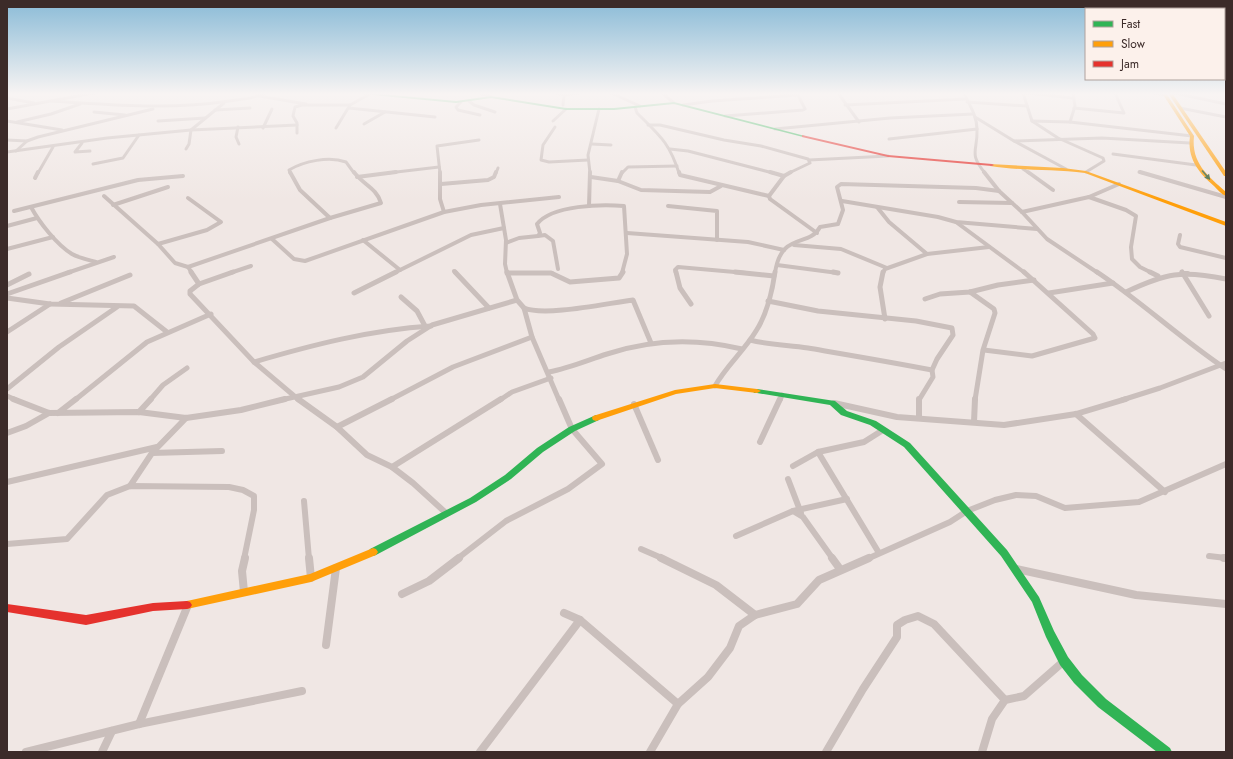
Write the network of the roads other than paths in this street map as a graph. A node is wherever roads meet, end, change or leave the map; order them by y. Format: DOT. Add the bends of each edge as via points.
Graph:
graph roads {
  1 [pos="52,128"];
  2 [pos="77,128"];
  3 [pos="216,128"];
  4 [pos="238,128"];
  5 [pos="297,128"];
  6 [pos="554,128"];
  7 [pos="593,128"];
  8 [pos="652,128"];
  9 [pos="675,128"];
  10 [pos="769,128"];
  11 [pos="792,128"];
  12 [pos="994,128"];
  13 [pos="1043,128"];
  14 [pos="1116,128"];
  15 [pos="1185,128"];
  16 [pos="1194,128"];
  17 [pos="977,129"];
  18 [pos="191,130"];
  19 [pos="775,130"];
  20 [pos="66,131"];
  21 [pos="297,133"];
  22 [pos="139,135"];
  23 [pos="1058,138"];
  24 [pos="889,139"];
  25 [pos="1191,139"];
  26 [pos="7,140"];
  27 [pos="480,140"];
  28 [pos="27,141"];
  29 [pos="1014,141"];
  30 [pos="82,143"];
  31 [pos="239,144"];
  32 [pos="592,144"];
  33 [pos="611,146"];
  34 [pos="53,147"];
  35 [pos="186,149"];
  36 [pos="670,149"];
  37 [pos="16,151"];
  38 [pos="90,151"];
  39 [pos="7,152"];
  40 [pos="1113,154"];
  41 [pos="888,156"];
  42 [pos="588,160"];
  43 [pos="809,160"];
  44 [pos="977,163"];
  45 [pos="93,164"];
  46 [pos="1196,165"];
  47 [pos="677,166"];
  48 [pos="439,167"];
  49 [pos="670,167"];
  50 [pos="498,168"];
  51 [pos="1066,169"];
  52 [pos="1023,170"];
  53 [pos="678,171"];
  54 [pos="1086,172"];
  55 [pos="1139,172"];
  56 [pos="1225,172"];
  57 [pos="183,176"];
  58 [pos="784,176"];
  59 [pos="357,177"];
  60 [pos="591,177"];
  61 [pos="35,178"];
  62 [pos="618,181"];
  63 [pos="441,184"];
  64 [pos="1120,184"];
  65 [pos="722,185"];
  66 [pos="168,187"];
  67 [pos="1053,190"];
  68 [pos="999,191"];
  69 [pos="104,196"];
  70 [pos="769,196"];
  71 [pos="1226,196"];
  72 [pos="559,197"];
  73 [pos="1089,197"];
  74 [pos="188,198"];
  75 [pos="842,201"];
  76 [pos="959,202"];
  77 [pos="1012,203"];
  78 [pos="500,204"];
  79 [pos="113,205"];
  80 [pos="589,206"];
  81 [pos="668,206"];
  82 [pos="31,207"];
  83 [pos="877,207"];
  84 [pos="14,211"];
  85 [pos="444,212"];
  86 [pos="1022,212"];
  87 [pos="37,218"];
  88 [pos="330,218"];
  89 [pos="956,222"];
  90 [pos="1226,224"];
  91 [pos="7,226"];
  92 [pos="504,228"];
  93 [pos="1037,229"];
  94 [pos="626,233"];
  95 [pos="818,233"];
  96 [pos="1180,235"];
  97 [pos="538,236"];
  98 [pos="53,237"];
  99 [pos="272,239"];
  100 [pos="363,240"];
  101 [pos="718,240"];
  102 [pos="506,243"];
  103 [pos="158,244"];
  104 [pos="792,244"];
  105 [pos="990,247"];
  106 [pos="7,249"];
  107 [pos="784,250"];
  108 [pos="927,254"];
  109 [pos="114,257"];
  110 [pos="1226,258"];
  111 [pos="96,262"];
  112 [pos="776,265"];
  113 [pos="251,266"];
  114 [pos="188,267"];
  115 [pos="887,268"];
  116 [pos="558,269"];
  117 [pos="400,270"];
  118 [pos="454,271"];
  119 [pos="1182,272"];
  120 [pos="507,273"];
  121 [pos="838,273"];
  122 [pos="29,274"];
  123 [pos="130,275"];
  124 [pos="774,276"];
  125 [pos="1158,276"];
  126 [pos="1226,279"];
  127 [pos="1034,280"];
  128 [pos="1113,283"];
  129 [pos="7,284"];
  130 [pos="199,284"];
  131 [pos="970,292"];
  132 [pos="1126,292"];
  133 [pos="354,293"];
  134 [pos="1049,293"];
  135 [pos="7,294"];
  136 [pos="401,297"];
  137 [pos="7,298"];
  138 [pos="925,299"];
  139 [pos="517,300"];
  140 [pos="768,301"];
  141 [pos="50,304"];
  142 [pos="58,304"];
  143 [pos="691,304"];
  144 [pos="117,307"];
  145 [pos="489,308"];
  146 [pos="524,308"];
  147 [pos="211,314"];
  148 [pos="1209,316"];
  149 [pos="885,318"];
  150 [pos="425,326"];
  151 [pos="432,326"];
  152 [pos="7,332"];
  153 [pos="167,332"];
  154 [pos="532,337"];
  155 [pos="750,340"];
  156 [pos="650,343"];
  157 [pos="742,349"];
  158 [pos="984,350"];
  159 [pos="254,362"];
  160 [pos="1226,363"];
  161 [pos="1219,364"];
  162 [pos="187,368"];
  163 [pos="1226,369"];
  164 [pos="932,370"];
  165 [pos="550,375"];
  166 [pos="715,386"];
  167 [pos="7,389"];
  168 [pos="782,395"];
  169 [pos="7,396"];
  170 [pos="295,396"];
  171 [pos="832,403"];
  172 [pos="634,404"];
  173 [pos="139,412"];
  174 [pos="49,413"];
  175 [pos="58,413"];
  176 [pos="1076,414"];
  177 [pos="186,418"];
  178 [pos="919,418"];
  179 [pos="974,422"];
  180 [pos="338,428"];
  181 [pos="572,429"];
  182 [pos="883,430"];
  183 [pos="7,433"];
  184 [pos="760,442"];
  185 [pos="157,447"];
  186 [pos="222,451"];
  187 [pos="818,452"];
  188 [pos="152,453"];
  189 [pos="658,460"];
  190 [pos="1226,464"];
  191 [pos="793,466"];
  192 [pos="392,467"];
  193 [pos="788,480"];
  194 [pos="7,482"];
  195 [pos="130,486"];
  196 [pos="1165,492"];
  197 [pos="847,499"];
  198 [pos="304,501"];
  199 [pos="797,510"];
  200 [pos="967,511"];
  201 [pos="446,514"];
  202 [pos="736,536"];
  203 [pos="7,544"];
  204 [pos="641,549"];
  205 [pos="879,553"];
  206 [pos="1209,556"];
  207 [pos="1226,558"];
  208 [pos="336,568"];
  209 [pos="840,569"];
  210 [pos="1016,569"];
  211 [pos="311,578"];
  212 [pos="244,592"];
  213 [pos="402,594"];
  214 [pos="1226,604"];
  215 [pos="188,605"];
  216 [pos="7,608"];
  217 [pos="564,613"];
  218 [pos="756,615"];
  219 [pos="580,620"];
  220 [pos="326,645"];
  221 [pos="1064,661"];
  222 [pos="302,691"];
  223 [pos="1005,700"];
  224 [pos="678,704"];
  225 [pos="139,724"];
  226 [pos="112,731"];
  227 [pos="26,752"];
  228 [pos="102,752"];
  229 [pos="480,752"];
  230 [pos="650,752"];
  231 [pos="826,752"];
  232 [pos="982,752"];
  233 [pos="1166,752"];
  1 -- 20 [label="street"];
  2 -- 20 [label="street"];
  3 -- 18 [label="street"];
  4 -- 31 [label="street" via="236,137"];
  5 -- 21 [label="street"];
  6 -- 42 [label="street" via="543,145 541,160"];
  7 -- 32 [label="street"];
  8 -- 36 [label="street"];
  9 -- 43 [label="street" via="761,146"];
  10 -- 19 [label="street"];
  11 -- 19 [label="street"];
  12 -- 29 [label="street"];
  13 -- 23 [label="street"];
  14 -- 25 [label="street"];
  15 -- 25 [label="street"];
  16 -- 56 [label="street"];
  17 -- 24 [label="street"];
  17 -- 44 [label="street" via="974,155"];
  18 -- 22 [label="street"];
  18 -- 35 [label="street"];
  19 -- 41 [label="street"];
  20 -- 28 [label="street"];
  22 -- 30 [label="street"];
  22 -- 45 [label="street" via="123,158"];
  23 -- 25 [label="street"];
  23 -- 29 [label="street"];
  23 -- 54 [label="street" via="1103,158 1104,161"];
  25 -- 46 [label="street"];
  26 -- 28 [label="street"];
  27 -- 48 [label="street" via="437,146"];
  28 -- 37 [label="street"];
  29 -- 51 [label="street"];
  30 -- 34 [label="street"];
  30 -- 38 [label="street" via="75,152"];
  32 -- 33 [label="street"];
  32 -- 42 [label="street"];
  34 -- 37 [label="street"];
  34 -- 61 [label="street"];
  36 -- 47 [label="street"];
  36 -- 58 [label="street" via="688,151"];
  37 -- 39 [label="street"];
  40 -- 46 [label="street"];
  41 -- 43 [label="street"];
  41 -- 44 [label="street"];
  42 -- 60 [label="street"];
  43 -- 58 [label="street" via="810,163"];
  44 -- 52 [label="street"];
  44 -- 68 [label="street"];
  46 -- 71 [label="street, one-way"];
  47 -- 49 [label="street"];
  47 -- 53 [label="street"];
  48 -- 59 [label="street"];
  48 -- 63 [label="street"];
  49 -- 53 [label="street"];
  49 -- 62 [label="street" via="628,167 623,170"];
  50 -- 63 [label="street" via="494,177 488,180"];
  51 -- 52 [label="street"];
  51 -- 54 [label="street"];
  52 -- 67 [label="street"];
  53 -- 65 [label="street" via="680,175"];
  54 -- 64 [label="street"];
  55 -- 71 [label="street"];
  57 -- 82 [label="street" via="138,180"];
  58 -- 70 [label="street"];
  59 -- 88 [label="street" via="376,191 381,203"];
  59 -- 88 [label="street" via="348,164 340,160 318,161 289,170 309,200"];
  60 -- 62 [label="street"];
  60 -- 80 [label="street"];
  62 -- 65 [label="street" via="641,190 710,192"];
  63 -- 85 [label="street" via="440,198"];
  64 -- 73 [label="street"];
  64 -- 90 [label="street"];
  65 -- 70 [label="street"];
  66 -- 79 [label="street"];
  68 -- 75 [label="street" via="841,184 837,187"];
  68 -- 77 [label="street"];
  69 -- 79 [label="street"];
  70 -- 95 [label="street" via="777,205"];
  72 -- 78 [label="street"];
  73 -- 86 [label="street"];
  73 -- 125 [label="street" via="1136,216 1130,255 1135,263"];
  74 -- 103 [label="street" via="221,222 207,230"];
  75 -- 83 [label="street"];
  75 -- 95 [label="street" via="844,212 838,224 820,227"];
  76 -- 77 [label="street"];
  77 -- 86 [label="street"];
  78 -- 85 [label="street"];
  78 -- 92 [label="street"];
  79 -- 103 [label="street"];
  80 -- 94 [label="street" via="624,206"];
  80 -- 97 [label="street" via="576,207 543,218 537,224 540,234"];
  81 -- 101 [label="street" via="717,211"];
  82 -- 84 [label="street"];
  82 -- 87 [label="street"];
  83 -- 89 [label="street"];
  83 -- 108 [label="street" via="889,222"];
  85 -- 100 [label="street"];
  86 -- 93 [label="street"];
  87 -- 91 [label="street"];
  87 -- 98 [label="street"];
  88 -- 99 [label="street"];
  89 -- 93 [label="street"];
  89 -- 105 [label="street"];
  92 -- 102 [label="street"];
  92 -- 117 [label="street" via="471,235"];
  93 -- 128 [label="street" via="1056,247"];
  94 -- 101 [label="street"];
  94 -- 120 [label="street" via="626,266 619,278 570,282 551,273"];
  95 -- 104 [label="street"];
  96 -- 110 [label="street" via="1180,247"];
  97 -- 102 [label="street" via="519,238"];
  97 -- 116 [label="street" via="545,235 553,241"];
  98 -- 106 [label="street"];
  98 -- 111 [label="street" via="72,254"];
  99 -- 100 [label="street" via="290,256 301,261 314,259"];
  99 -- 114 [label="street"];
  100 -- 117 [label="street"];
  101 -- 107 [label="street" via="748,242"];
  102 -- 120 [label="street"];
  103 -- 114 [label="street" via="175,263"];
  104 -- 107 [label="street"];
  104 -- 115 [label="street" via="841,249"];
  105 -- 108 [label="street"];
  105 -- 127 [label="street"];
  107 -- 112 [label="street"];
  108 -- 115 [label="street"];
  109 -- 111 [label="street"];
  111 -- 135 [label="street"];
  112 -- 121 [label="street"];
  112 -- 124 [label="street"];
  113 -- 130 [label="street"];
  114 -- 130 [label="street"];
  115 -- 149 [label="street" via="881,275"];
  117 -- 133 [label="street"];
  118 -- 145 [label="street"];
  119 -- 125 [label="street"];
  119 -- 126 [label="street"];
  119 -- 148 [label="street"];
  120 -- 139 [label="street"];
  122 -- 129 [label="street"];
  123 -- 142 [label="street"];
  124 -- 140 [label="street"];
  124 -- 143 [label="street" via="678,267 675,270 676,280"];
  125 -- 132 [label="street"];
  127 -- 131 [label="street"];
  127 -- 134 [label="street"];
  128 -- 132 [label="street"];
  128 -- 134 [label="street"];
  130 -- 147 [label="street" via="190,290 190,294"];
  131 -- 138 [label="street" via="940,294"];
  131 -- 158 [label="street" via="994,309 995,313"];
  132 -- 161 [label="street"];
  134 -- 158 [label="street" via="1095,338 1032,356"];
  136 -- 150 [label="street" via="416,311"];
  137 -- 141 [label="street"];
  139 -- 145 [label="street"];
  139 -- 146 [label="street"];
  140 -- 149 [label="street" via="818,311"];
  140 -- 155 [label="street" via="761,322"];
  141 -- 142 [label="street"];
  141 -- 152 [label="street"];
  142 -- 144 [label="street"];
  144 -- 153 [label="street" via="134,306"];
  144 -- 167 [label="street" via="59,347"];
  145 -- 151 [label="street"];
  146 -- 154 [label="street"];
  146 -- 156 [label="street" via="554,310 633,300"];
  147 -- 153 [label="street"];
  147 -- 159 [label="street"];
  149 -- 164 [label="street" via="952,328 953,335"];
  150 -- 151 [label="street"];
  150 -- 159 [label="street" via="396,327 358,334"];
  151 -- 170 [label="street" via="407,341 363,377 339,387"];
  153 -- 175 [label="street" via="147,342"];
  154 -- 165 [label="street"];
  154 -- 180 [label="street" via="459,364"];
  155 -- 157 [label="street"];
  155 -- 164 [label="street"];
  156 -- 157 [label="street" via="699,339"];
  156 -- 165 [label="street" via="624,349"];
  157 -- 166 [label="street" via="722,373"];
  158 -- 179 [label="street" via="973,409"];
  159 -- 170 [label="street"];
  160 -- 161 [label="street"];
  161 -- 163 [label="street"];
  161 -- 176 [label="street" via="1160,388"];
  162 -- 173 [label="street" via="163,386"];
  164 -- 178 [label="street" via="933,377 919,398"];
  165 -- 181 [label="street"];
  165 -- 192 [label="street" via="512,392"];
  166 -- 168 [label="street"];
  166 -- 172 [label="street" via="675,392"];
  168 -- 171 [label="street"];
  168 -- 184 [label="street"];
  169 -- 174 [label="street"];
  170 -- 177 [label="street" via="241,410"];
  170 -- 180 [label="street"];
  171 -- 178 [label="street" via="897,417"];
  171 -- 182 [label="street" via="844,414 873,423"];
  172 -- 181 [label="street"];
  172 -- 189 [label="street"];
  173 -- 175 [label="street"];
  173 -- 177 [label="street"];
  174 -- 175 [label="street"];
  174 -- 183 [label="street"];
  176 -- 179 [label="street" via="1004,425"];
  176 -- 196 [label="street"];
  177 -- 185 [label="street"];
  178 -- 179 [label="street"];
  180 -- 192 [label="street" via="367,455"];
  181 -- 201 [label="street" via="540,450 508,477"];
  181 -- 213 [label="street" via="602,464 600,467 568,489 506,521 429,580"];
  182 -- 187 [label="street" via="864,442"];
  182 -- 200 [label="street" via="907,445"];
  185 -- 188 [label="street"];
  185 -- 194 [label="street"];
  186 -- 188 [label="street"];
  187 -- 191 [label="street"];
  187 -- 197 [label="street"];
  188 -- 195 [label="street"];
  190 -- 196 [label="street"];
  192 -- 201 [label="street"];
  193 -- 199 [label="street"];
  195 -- 203 [label="street" via="106,495 67,539"];
  195 -- 212 [label="street" via="229,487 254,496 254,510 242,571"];
  196 -- 200 [label="street" via="1139,502 1065,508 1036,496 1016,496 995,500"];
  197 -- 199 [label="street"];
  197 -- 205 [label="street"];
  198 -- 211 [label="street"];
  199 -- 202 [label="street"];
  199 -- 209 [label="street"];
  200 -- 205 [label="street" via="950,522"];
  200 -- 210 [label="street"];
  201 -- 208 [label="street" via="382,548"];
  204 -- 218 [label="street" via="717,584"];
  205 -- 209 [label="street"];
  206 -- 207 [label="street"];
  208 -- 211 [label="street"];
  208 -- 220 [label="street"];
  209 -- 218 [label="street" via="819,580 797,604"];
  210 -- 214 [label="street" via="1136,595"];
  210 -- 221 [label="street" via="1036,600"];
  211 -- 212 [label="street"];
  212 -- 215 [label="street"];
  215 -- 216 [label="street" via="153,607 86,620"];
  215 -- 225 [label="street"];
  217 -- 219 [label="street"];
  218 -- 224 [label="street" via="739,626 730,648 708,677"];
  219 -- 224 [label="street"];
  219 -- 229 [label="street"];
  221 -- 223 [label="street" via="1024,696"];
  221 -- 233 [label="street" via="1102,703"];
  222 -- 225 [label="street"];
  223 -- 231 [label="street" via="934,624 918,616 897,625 897,636"];
  223 -- 232 [label="street" via="992,719"];
  224 -- 230 [label="street"];
  225 -- 226 [label="street"];
  226 -- 227 [label="street"];
  226 -- 228 [label="street"];
}
